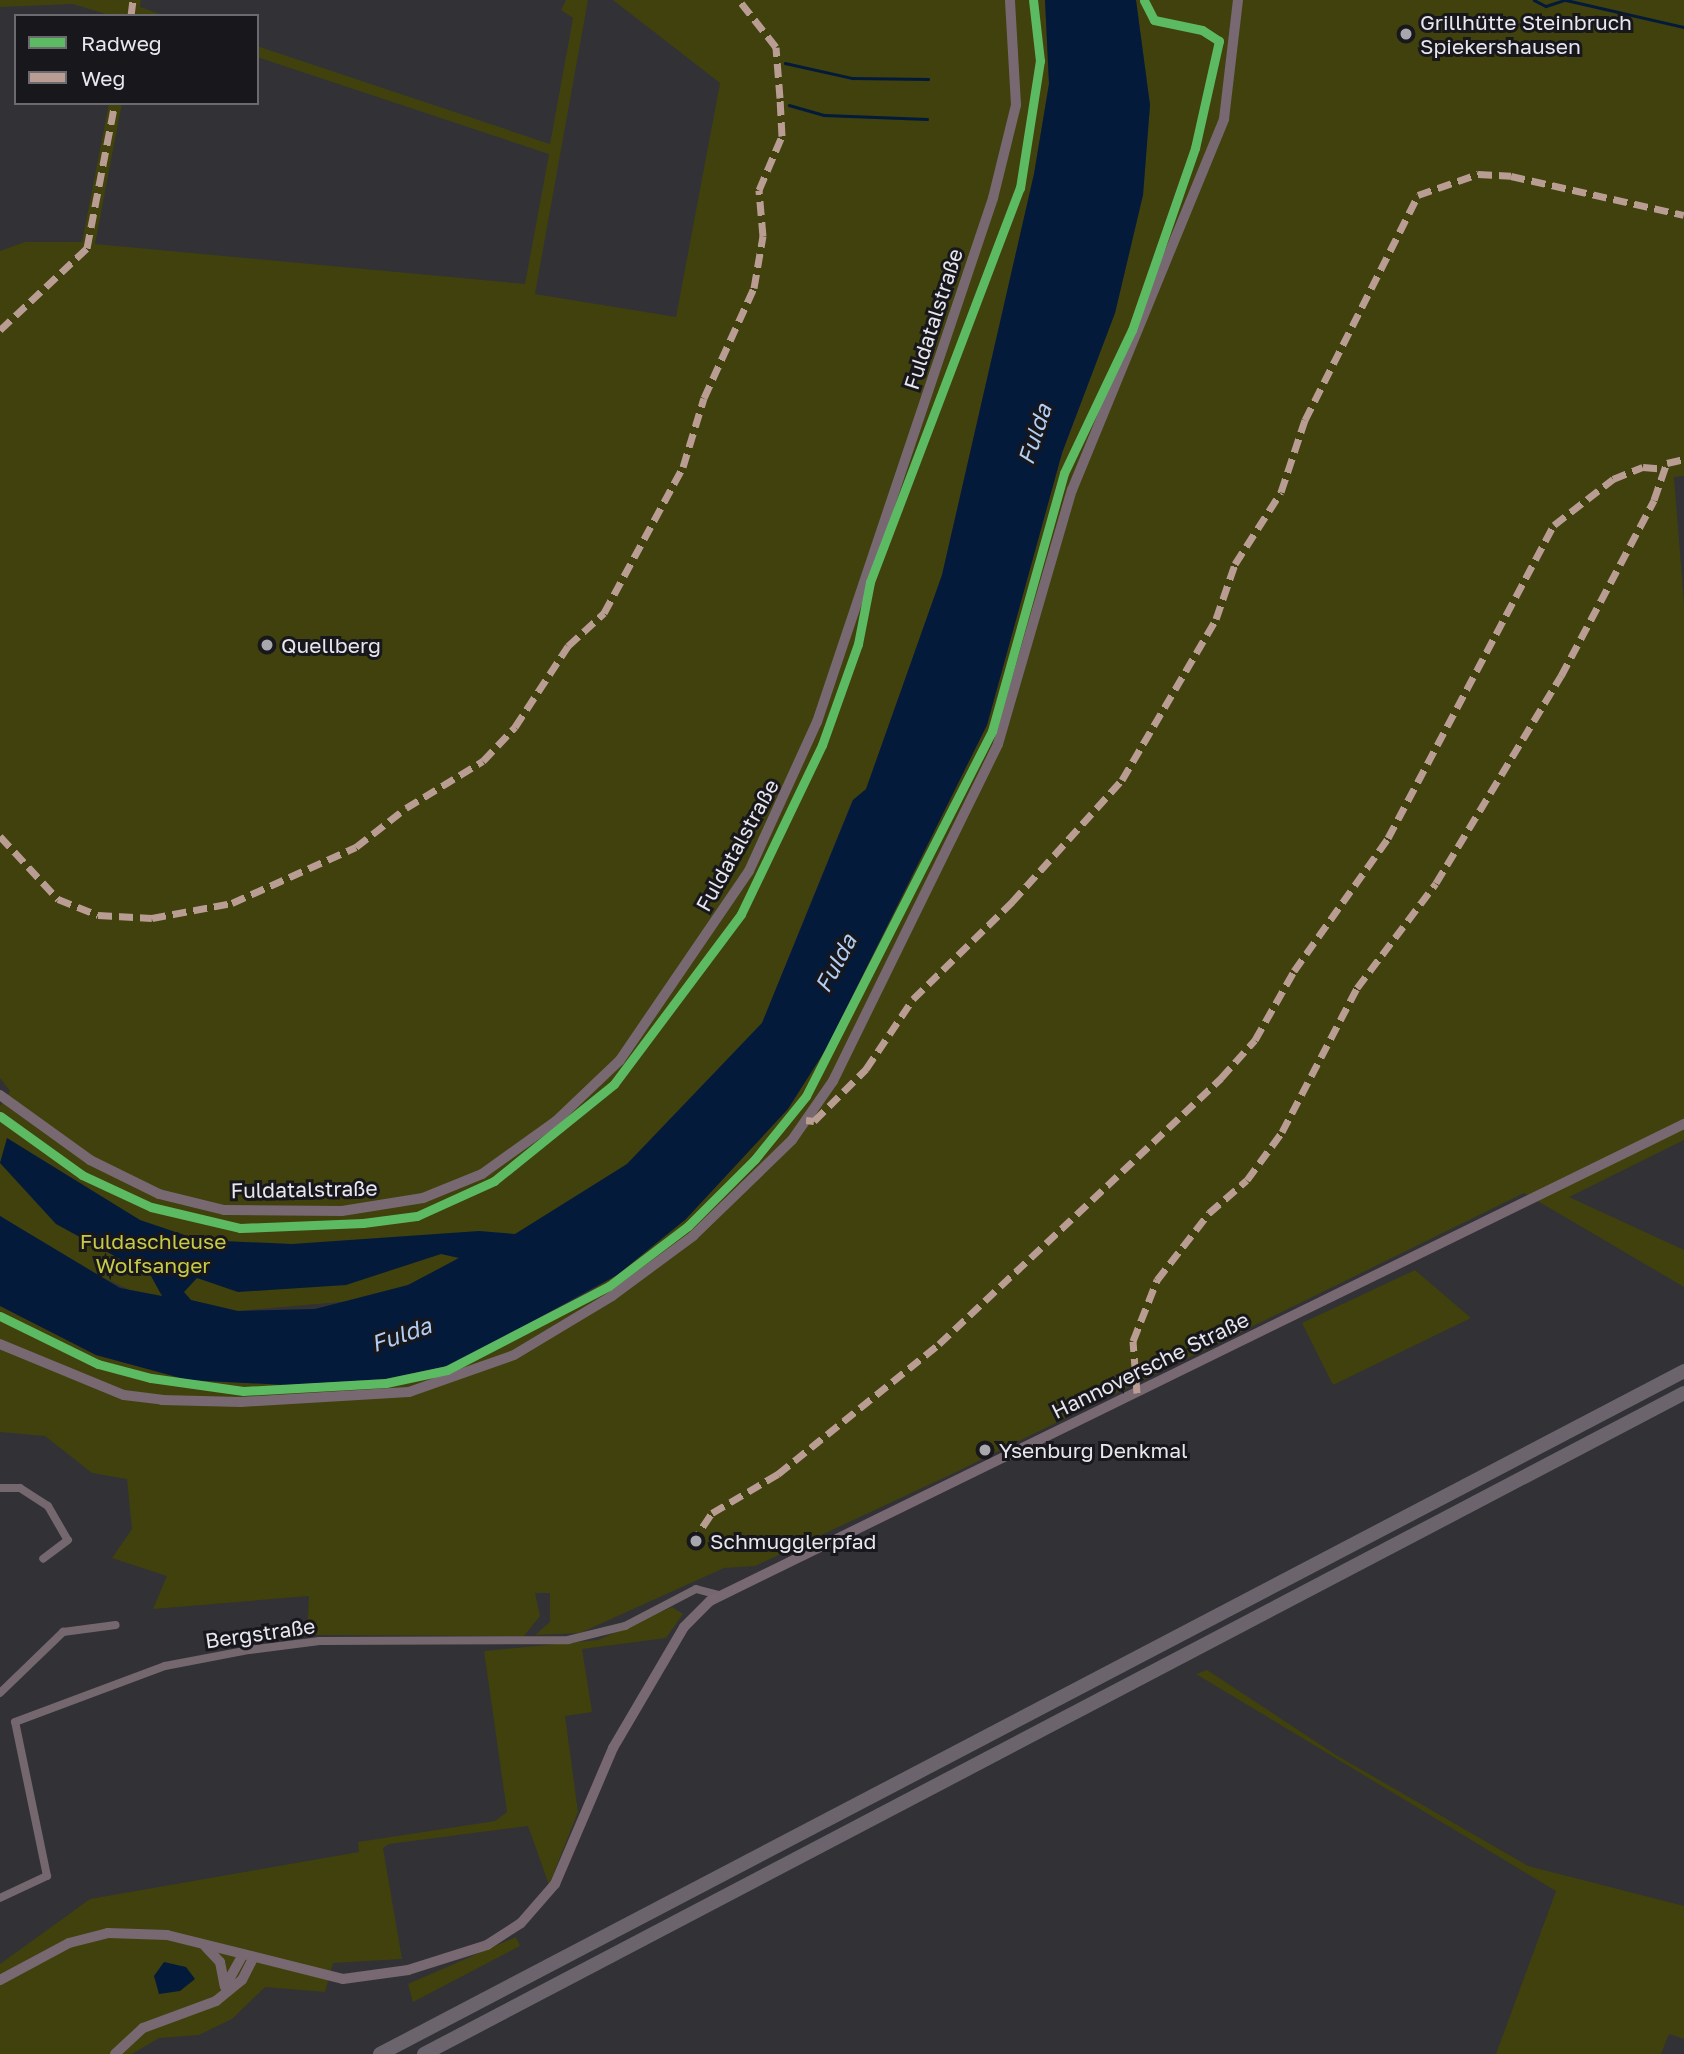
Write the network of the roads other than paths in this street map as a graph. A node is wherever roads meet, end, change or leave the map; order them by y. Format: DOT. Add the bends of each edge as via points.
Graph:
graph roads {
  1 [pos="1010,0"];
  2 [pos="1238,0"];
  3 [pos="0,1095"];
  4 [pos="1684,1125"];
  5 [pos="0,1344"];
  6 [pos="1684,1371"];
  7 [pos="1684,1393"];
  8 [pos="0,1488"];
  9 [pos="43,1559"];
  10 [pos="719,1595"];
  11 [pos="116,1625"];
  12 [pos="0,1693"];
  13 [pos="0,1898"];
  14 [pos="196,1942"];
  15 [pos="248,1956"];
  16 [pos="0,1980"];
  17 [pos="223,1992"];
  18 [pos="114,2054"];
  19 [pos="380,2054"];
  20 [pos="424,2054"];
  1 -- 3 [label="main road, Fuldatalstraße" via="1016,105 993,198 817,722 749,872 620,1060 556,1121 482,1174 398,1204 342,1211 224,1210 159,1194 90,1160"];
  2 -- 5 [label="main road" via="1224,119 1072,490 998,744 833,1081 792,1140 693,1236 612,1296 514,1355 410,1392 241,1402 124,1395"];
  4 -- 10 [label="main road, Hannoversche Straße"];
  6 -- 19 [label="highway"];
  7 -- 20 [label="highway"];
  8 -- 9 [label="street" via="20,1488 48,1506 68,1540"];
  10 -- 13 [label="street, Bergstraße" via="696,1589 625,1626 568,1640 319,1642 249,1650 165,1667 15,1722 47,1876"];
  10 -- 15 [label="main road, Hannoversche Straße" via="684,1627 605,1763 562,1873 521,1923 475,1950 369,1978 320,1977"];
  11 -- 12 [label="street" via="63,1632"];
  14 -- 15 [label="main road, Hannoversche Straße"];
  14 -- 16 [label="main road, Hannoversche Straße" via="145,1933 93,1936"];
  14 -- 17 [label="main road" via="217,1957"];
  15 -- 17 [label="main road" via="242,1980"];
  17 -- 18 [label="main road" via="143,2028"];
}
